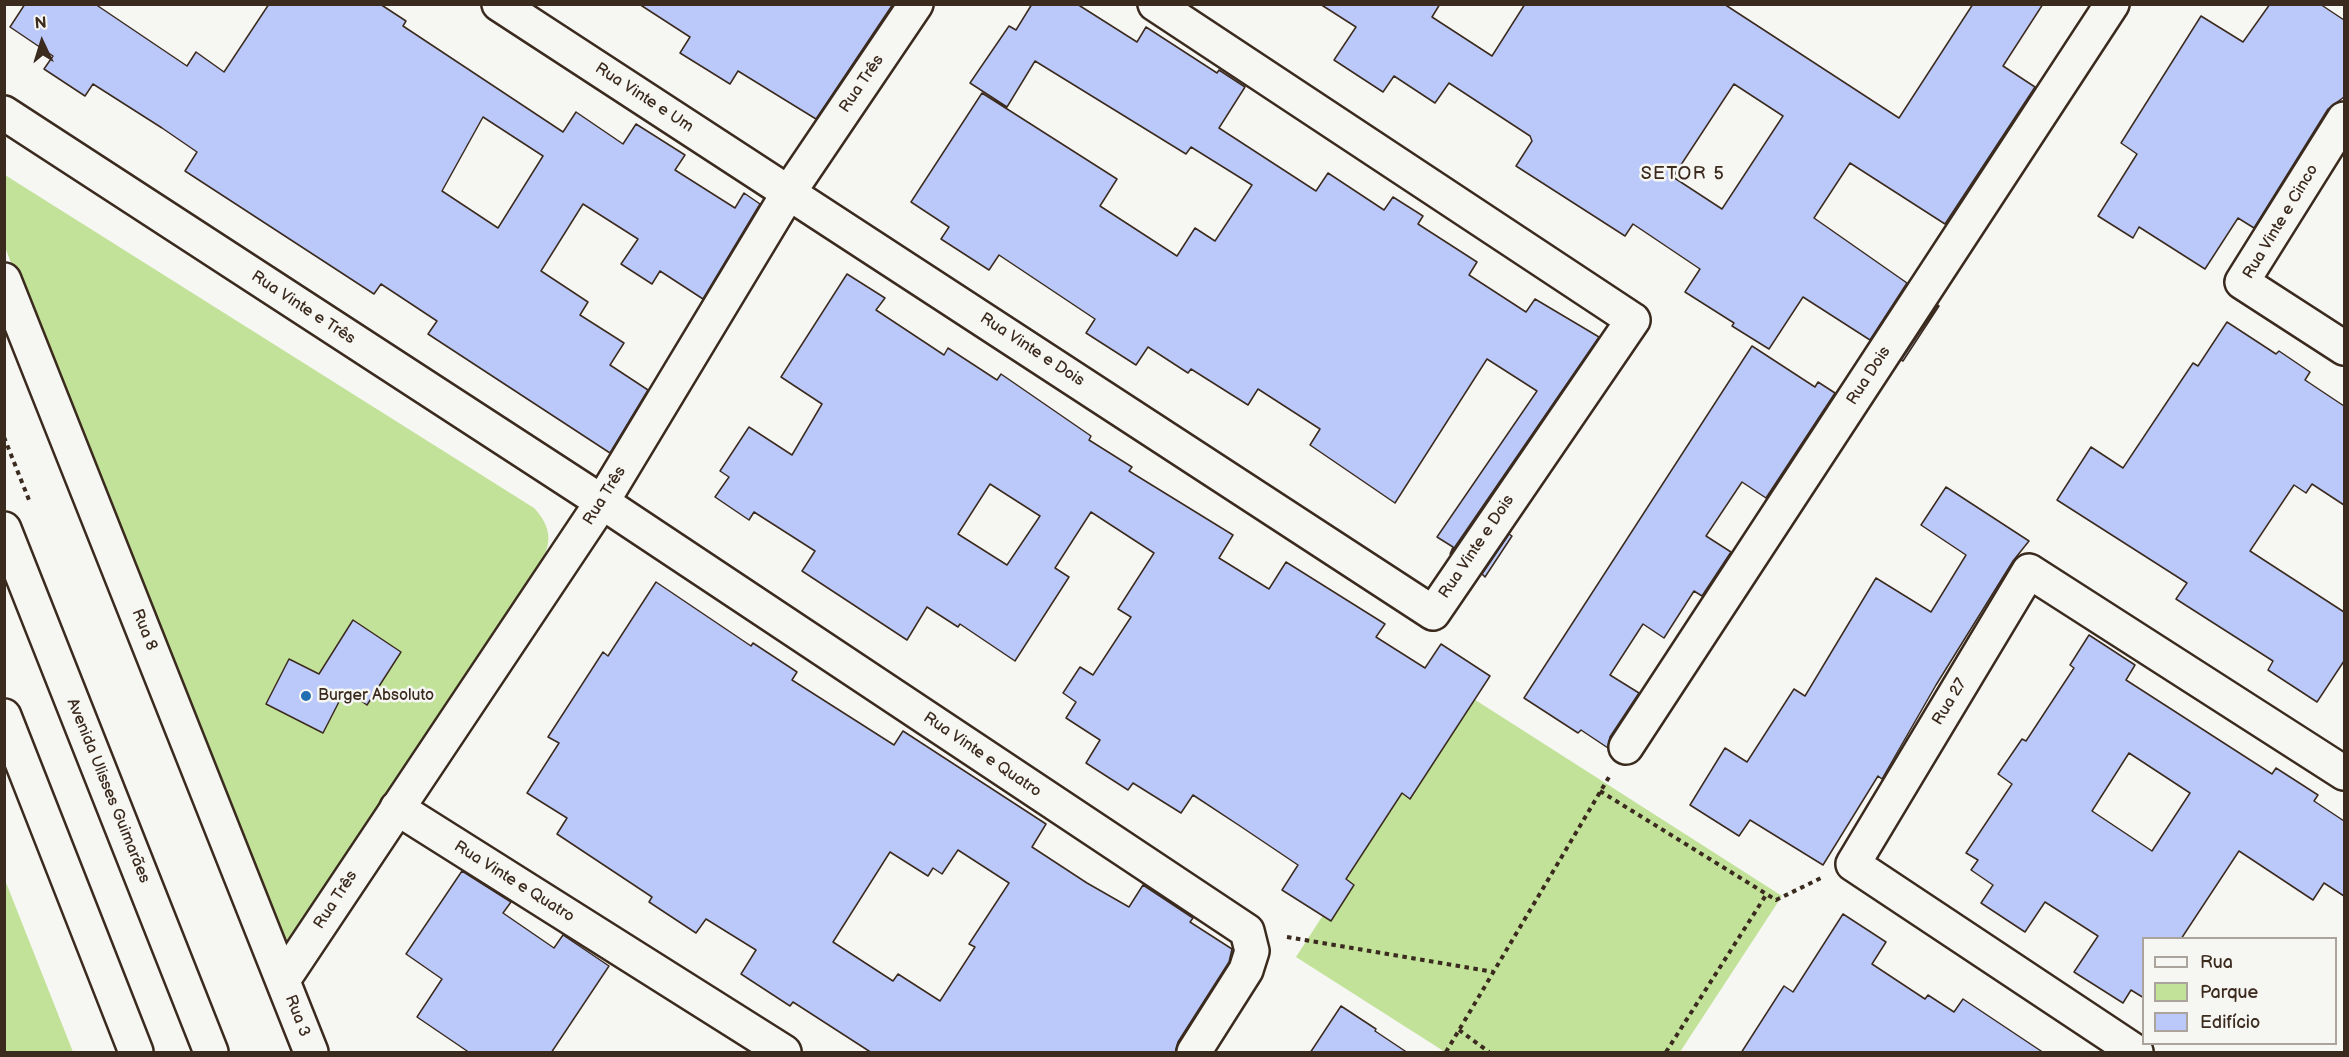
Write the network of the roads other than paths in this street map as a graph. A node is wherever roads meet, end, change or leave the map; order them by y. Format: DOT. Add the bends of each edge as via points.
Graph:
graph roads {
  1 [pos="499,4"];
  2 [pos="916,4"];
  3 [pos="1155,4"];
  4 [pos="2112,4"];
  5 [pos="4,114"];
  6 [pos="2344,119"];
  7 [pos="789,192"];
  8 [pos="4,280"];
  9 [pos="2344,348"];
  10 [pos="602,502"];
  11 [pos="4,529"];
  12 [pos="4,717"];
  13 [pos="1626,747"];
  14 [pos="2344,773"];
  15 [pos="397,808"];
  16 [pos="283,980"];
  17 [pos="136,1053"];
  18 [pos="211,1053"];
  19 [pos="311,1053"];
  20 [pos="784,1053"];
  21 [pos="1194,1053"];
  22 [pos="2136,1053"];
  1 -- 7 [label="street, Rua Vinte e Um"];
  2 -- 7 [label="street, Rua Três"];
  3 -- 7 [label="street, Rua Vinte e Dois" via="1633,320 1433,613"];
  4 -- 13 [label="street, Rua Dois"];
  5 -- 10 [label="street, Rua Vinte e Três"];
  6 -- 9 [label="street, Rua Vinte e Cinco" via="2242,282"];
  7 -- 10 [label="street, Rua Três"];
  8 -- 16 [label="street, Rua 8"];
  10 -- 15 [label="street, Rua Três"];
  10 -- 21 [label="street, Rua Vinte e Quatro" via="1247,931 1252,951 1246,970"];
  11 -- 18 [label="street, Avenida Ulisses Guimarães"];
  12 -- 17 [label="street"];
  14 -- 22 [label="street, Rua 27" via="2029,571 1853,864"];
  15 -- 16 [label="street, Rua Três"];
  15 -- 20 [label="street, Rua Vinte e Quatro"];
  16 -- 19 [label="street, Rua 3"];
}
